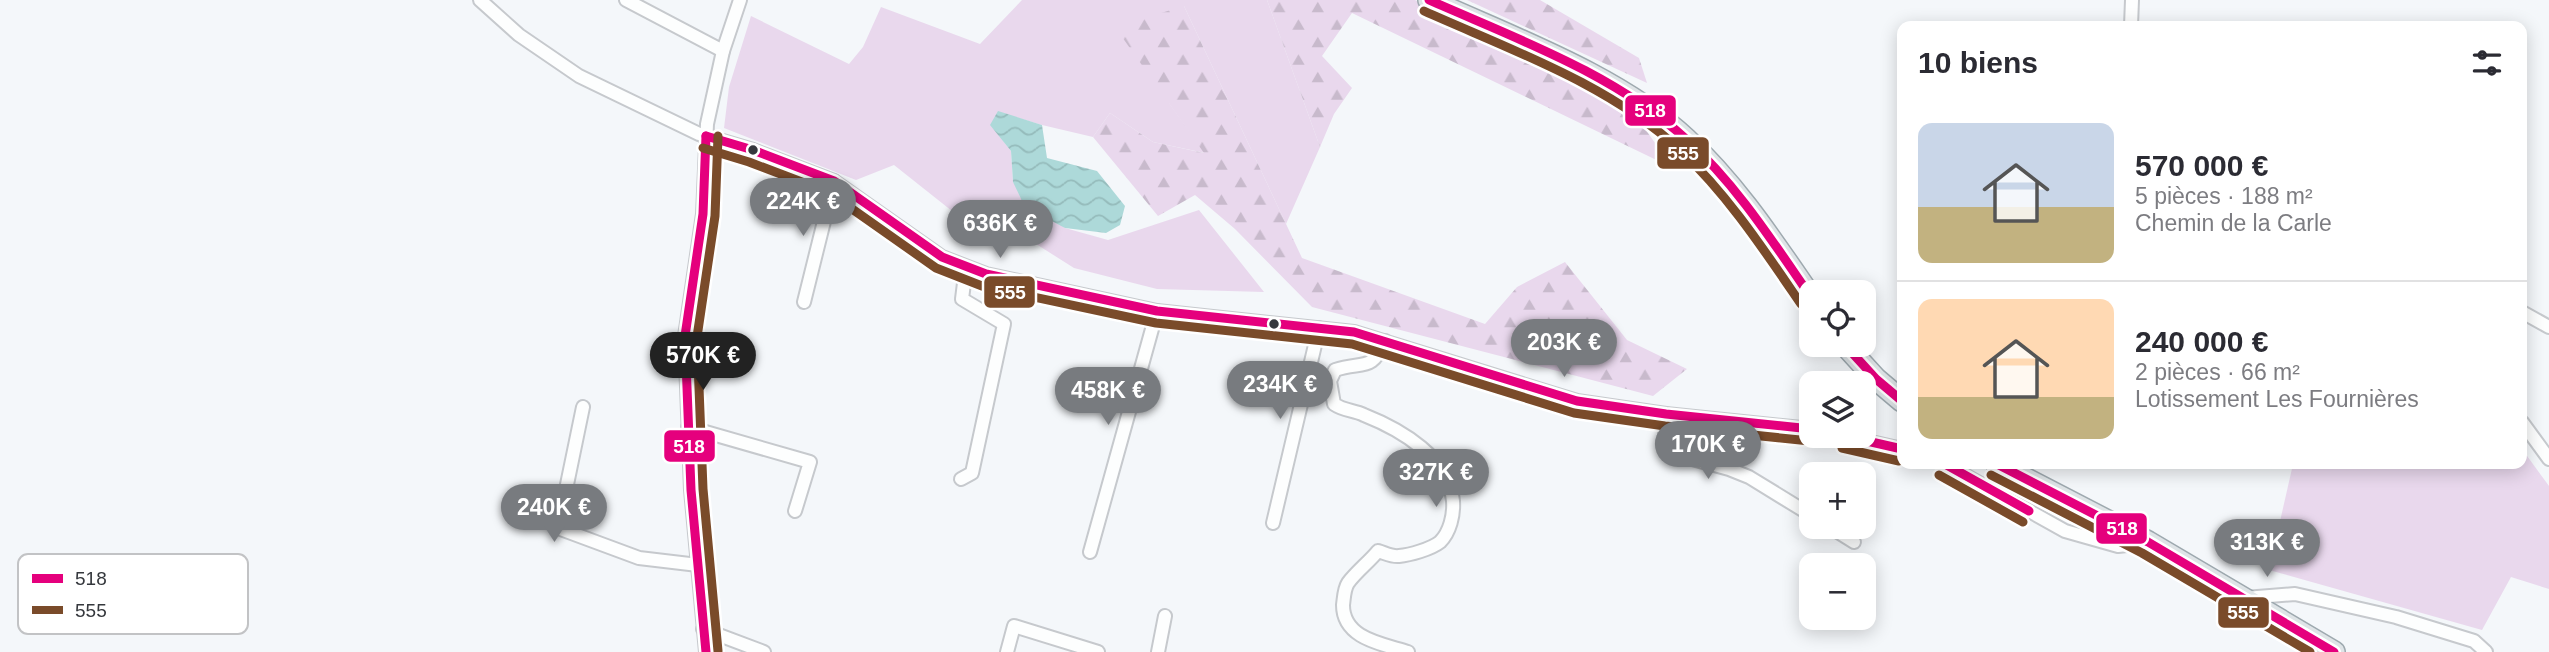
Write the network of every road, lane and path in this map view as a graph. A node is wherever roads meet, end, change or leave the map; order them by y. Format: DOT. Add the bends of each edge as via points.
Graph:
graph roads {
  1 [pos="480,0"];
  2 [pos="626,0"];
  3 [pos="740,0"];
  4 [pos="1429,0"];
  5 [pos="2132,0"];
  6 [pos="2131,21"];
  7 [pos="723,51"];
  8 [pos="706,136"];
  9 [pos="834,181"];
  10 [pos="966,267"];
  11 [pos="1799,280"];
  12 [pos="804,302"];
  13 [pos="1157,311"];
  14 [pos="2527,315"];
  15 [pos="2549,327"];
  16 [pos="1319,328"];
  17 [pos="1385,341"];
  18 [pos="1856,357"];
  19 [pos="1897,397"];
  20 [pos="583,407"];
  21 [pos="1666,414"];
  22 [pos="688,427"];
  23 [pos="1799,428"];
  24 [pos="2527,429"];
  25 [pos="1876,443"];
  26 [pos="1897,448"];
  27 [pos="2549,459"];
  28 [pos="1954,469"];
  29 [pos="2007,469"];
  30 [pos="961,479"];
  31 [pos="1799,508"];
  32 [pos="795,511"];
  33 [pos="1273,523"];
  34 [pos="1849,539"];
  35 [pos="1854,542"];
  36 [pos="2148,542"];
  37 [pos="1090,552"];
  38 [pos="698,565"];
  39 [pos="2241,598"];
  40 [pos="1165,616"];
  41 [pos="703,629"];
  42 [pos="706,652"];
  43 [pos="764,652"];
  44 [pos="1007,652"];
  45 [pos="1098,652"];
  46 [pos="1158,652"];
  47 [pos="1408,652"];
  48 [pos="2334,652"];
  49 [pos="2486,652"];
  1 -- 8 [label="street" via="519,36 579,75"];
  2 -- 7 [label="street"];
  3 -- 7 [label="street"];
  4 -- 11 [label="main road" via="1566,62 1632,98 1684,137 1715,169"];
  5 -- 6 [label="street"];
  7 -- 8 [label="street"];
  8 -- 9 [label="street"];
  8 -- 22 [label="street" via="702,214 685,336"];
  9 -- 10 [label="street" via="942,257"];
  9 -- 12 [label="street"];
  10 -- 13 [label="street"];
  10 -- 30 [label="street" via="962,299 1004,324 972,473"];
  13 -- 16 [label="street"];
  13 -- 37 [label="street"];
  14 -- 15 [label="street"];
  16 -- 17 [label="street"];
  16 -- 33 [label="street"];
  17 -- 21 [label="street" via="1577,401"];
  17 -- 47 [label="street" via="1370,363 1335,370 1330,381 1334,404 1376,420 1429,454 1441,466 1454,506 1438,543 1397,557 1378,551 1347,584 1343,610 1355,633"];
  18 -- 19 [label="main road"];
  20 -- 38 [label="street" via="558,528 639,558"];
  21 -- 23 [label="street"];
  21 -- 31 [label="street" via="1664,438 1674,454 1749,477"];
  22 -- 32 [label="street" via="810,462"];
  22 -- 38 [label="street"];
  24 -- 27 [label="street"];
  25 -- 26 [label="street"];
  28 -- 36 [label="street" via="2065,531 2118,546"];
  29 -- 36 [label="main road"];
  34 -- 35 [label="street"];
  36 -- 39 [label="main road"];
  38 -- 41 [label="street"];
  39 -- 48 [label="main road"];
  39 -- 49 [label="street" via="2295,594 2396,617 2474,641"];
  40 -- 46 [label="street"];
  41 -- 42 [label="street"];
  41 -- 43 [label="street"];
  44 -- 45 [label="street" via="1014,626"];
}
